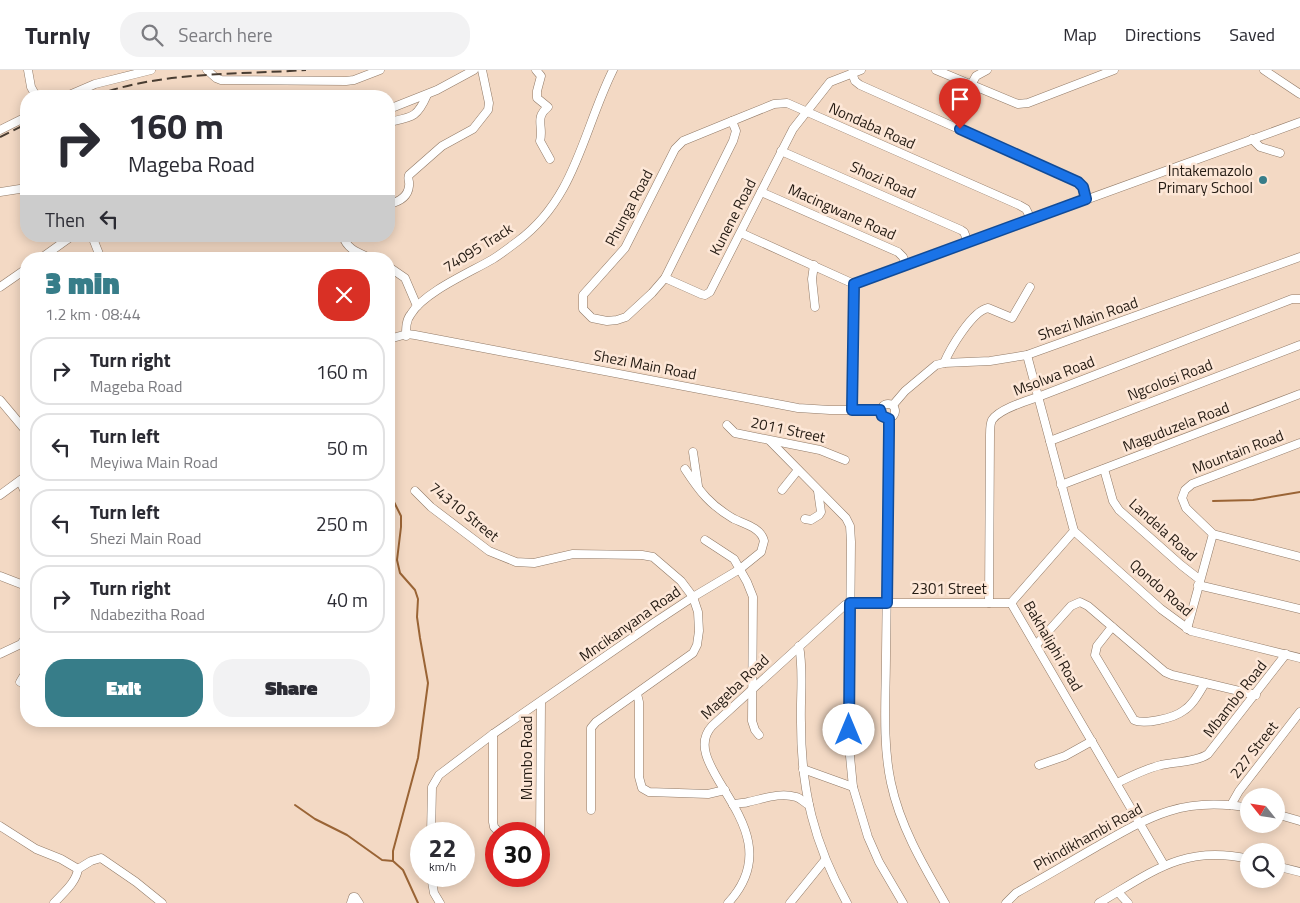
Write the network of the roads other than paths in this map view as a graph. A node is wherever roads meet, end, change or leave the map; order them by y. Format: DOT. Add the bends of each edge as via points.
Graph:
graph roads {
  1 [pos="28,70"];
  2 [pos="151,70"];
  3 [pos="206,70"];
  4 [pos="380,70"];
  5 [pos="474,70"];
  6 [pos="482,70"];
  7 [pos="536,70"];
  8 [pos="613,70"];
  9 [pos="861,70"];
  10 [pos="936,70"];
  11 [pos="987,70"];
  12 [pos="1114,70"];
  13 [pos="1264,70"];
  14 [pos="852,73"];
  15 [pos="971,85"];
  16 [pos="33,90"];
  17 [pos="81,90"];
  18 [pos="1300,94"];
  19 [pos="427,95"];
  20 [pos="395,107"];
  21 [pos="806,112"];
  22 [pos="20,120"];
  23 [pos="395,120"];
  24 [pos="732,121"];
  25 [pos="1300,122"];
  26 [pos="0,130"];
  27 [pos="1252,139"];
  28 [pos="781,151"];
  29 [pos="1280,153"];
  30 [pos="550,159"];
  31 [pos="20,189"];
  32 [pos="0,192"];
  33 [pos="761,192"];
  34 [pos="1086,199"];
  35 [pos="395,202"];
  36 [pos="1031,219"];
  37 [pos="741,233"];
  38 [pos="64,242"];
  39 [pos="345,242"];
  40 [pos="968,242"];
  41 [pos="50,252"];
  42 [pos="359,252"];
  43 [pos="1300,257"];
  44 [pos="814,265"];
  45 [pos="906,265"];
  46 [pos="395,271"];
  47 [pos="20,273"];
  48 [pos="665,278"];
  49 [pos="854,284"];
  50 [pos="1030,287"];
  51 [pos="0,288"];
  52 [pos="1300,299"];
  53 [pos="417,306"];
  54 [pos="815,307"];
  55 [pos="406,336"];
  56 [pos="395,338"];
  57 [pos="1300,345"];
  58 [pos="1027,355"];
  59 [pos="944,363"];
  60 [pos="1300,394"];
  61 [pos="1038,397"];
  62 [pos="0,400"];
  63 [pos="892,406"];
  64 [pos="852,410"];
  65 [pos="880,410"];
  66 [pos="889,419"];
  67 [pos="20,424"];
  68 [pos="727,425"];
  69 [pos="770,441"];
  70 [pos="1050,441"];
  71 [pos="1300,443"];
  72 [pos="693,452"];
  73 [pos="846,460"];
  74 [pos="685,469"];
  75 [pos="1104,469"];
  76 [pos="798,470"];
  77 [pos="20,480"];
  78 [pos="1061,485"];
  79 [pos="698,488"];
  80 [pos="782,490"];
  81 [pos="818,490"];
  82 [pos="415,491"];
  83 [pos="0,495"];
  84 [pos="805,519"];
  85 [pos="1074,531"];
  86 [pos="1213,534"];
  87 [pos="705,540"];
  88 [pos="1300,557"];
  89 [pos="740,569"];
  90 [pos="0,576"];
  91 [pos="1199,582"];
  92 [pos="20,584"];
  93 [pos="693,597"];
  94 [pos="850,603"];
  95 [pos="887,603"];
  96 [pos="989,603"];
  97 [pos="1011,603"];
  98 [pos="1300,609"];
  99 [pos="1112,627"];
  100 [pos="1187,629"];
  101 [pos="20,644"];
  102 [pos="1036,645"];
  103 [pos="799,646"];
  104 [pos="0,654"];
  105 [pos="1286,654"];
  106 [pos="1300,658"];
  107 [pos="1205,683"];
  108 [pos="752,689"];
  109 [pos="637,694"];
  110 [pos="1256,695"];
  111 [pos="541,702"];
  112 [pos="1300,712"];
  113 [pos="494,734"];
  114 [pos="759,735"];
  115 [pos="1092,741"];
  116 [pos="1039,765"];
  117 [pos="803,769"];
  118 [pos="1116,783"];
  119 [pos="853,788"];
  120 [pos="724,790"];
  121 [pos="733,805"];
  122 [pos="809,805"];
  123 [pos="1231,805"];
  124 [pos="1240,806"];
  125 [pos="591,810"];
  126 [pos="1285,817"];
  127 [pos="1300,821"];
  128 [pos="431,822"];
  129 [pos="493,822"];
  130 [pos="540,822"];
  131 [pos="1139,822"];
  132 [pos="0,826"];
  133 [pos="1240,857"];
  134 [pos="825,860"];
  135 [pos="1164,865"];
  136 [pos="1285,868"];
  137 [pos="78,870"];
  138 [pos="1300,872"];
  139 [pos="433,887"];
  140 [pos="1118,892"];
  141 [pos="54,903"];
  142 [pos="162,903"];
  143 [pos="351,903"];
  144 [pos="359,903"];
  145 [pos="440,903"];
  146 [pos="728,903"];
  147 [pos="790,903"];
  148 [pos="847,903"];
  149 [pos="903,903"];
  150 [pos="945,903"];
  151 [pos="1006,903"];
  152 [pos="1099,903"];
  153 [pos="1128,903"];
  1 -- 16 [label="street"];
  2 -- 17 [label="street"];
  3 -- 4 [label="street" via="221,80 346,81"];
  5 -- 19 [label="street"];
  6 -- 35 [label="street" via="488,110 473,129 442,146 407,177 406,196"];
  7 -- 30 [label="street" via="541,76 537,98 548,107 540,118 540,141"];
  8 -- 53 [label="street, 74095 Track" via="573,172 557,201 520,240 445,285"];
  9 -- 14 [label="street, Kunene Road"];
  10 -- 15 [label="street"];
  11 -- 15 [label="street" via="976,76"];
  12 -- 15 [label="street" via="1024,104"];
  13 -- 18 [label="street"];
  14 -- 21 [label="street, Kunene Road" via="830,82"];
  14 -- 34 [label="street" via="860,85 1078,182"];
  19 -- 20 [label="street"];
  19 -- 23 [label="street" via="416,114"];
  21 -- 24 [label="street" via="782,102"];
  21 -- 28 [label="street, Kunene Road"];
  21 -- 36 [label="street, Nondaba Road" via="1018,205 1026,209"];
  22 -- 26 [label="street"];
  24 -- 48 [label="street, Phunga Road" via="735,137"];
  24 -- 48 [label="street, Phunga Road" via="675,148 626,248 583,295 583,309 592,318 617,320 638,307"];
  25 -- 27 [label="street"];
  27 -- 29 [label="street" via="1256,145"];
  27 -- 34 [label="street"];
  28 -- 33 [label="street, Kunene Road"];
  28 -- 40 [label="street, Shozi Road" via="957,228 964,232"];
  31 -- 32 [label="street"];
  33 -- 37 [label="street, Kunene Road"];
  33 -- 45 [label="street, Macingwane Road" via="898,252"];
  34 -- 36 [label="street"];
  36 -- 40 [label="street"];
  37 -- 44 [label="street"];
  37 -- 48 [label="street, Kunene Road" via="707,294"];
  38 -- 41 [label="street"];
  39 -- 42 [label="street"];
  40 -- 45 [label="street"];
  43 -- 58 [label="street, Shezi Main Road"];
  44 -- 49 [label="street"];
  44 -- 54 [label="street"];
  45 -- 49 [label="street"];
  46 -- 53 [label="street" via="405,278"];
  47 -- 51 [label="street"];
  49 -- 64 [label="street"];
  50 -- 59 [label="street" via="1012,318 988,308 981,310 953,344"];
  52 -- 61 [label="street, Msolwa Road" via="1273,306"];
  53 -- 55 [label="street, 74095 Track" via="408,318"];
  55 -- 56 [label="street, Shezi Main Road"];
  55 -- 64 [label="street, Shezi Main Road" via="415,335 798,408"];
  57 -- 70 [label="street, Ngcolosi Road"];
  58 -- 59 [label="street, Shezi Main Road" via="990,362"];
  58 -- 61 [label="street"];
  59 -- 63 [label="street, Shezi Main Road" via="930,369"];
  60 -- 75 [label="street, Maguduzela Road"];
  61 -- 70 [label="street"];
  61 -- 96 [label="street, Msolwa Road" via="1002,412 991,423"];
  62 -- 67 [label="street"];
  63 -- 65 [label="street, Shezi Main Road" via="885,404"];
  63 -- 66 [label="street, Shezi Main Road" via="895,412"];
  64 -- 65 [label="street, Shezi Main Road"];
  65 -- 66 [label="street" via="882,416"];
  66 -- 95 [label="street"];
  68 -- 69 [label="street, 2011 Street" via="735,433"];
  69 -- 73 [label="street, 2011 Street" via="820,450"];
  69 -- 76 [label="street"];
  70 -- 78 [label="street"];
  71 -- 86 [label="street, Mountain Road" via="1188,487 1182,498 1184,505"];
  72 -- 79 [label="street"];
  74 -- 79 [label="street"];
  75 -- 78 [label="street, Maguduzela Road"];
  75 -- 91 [label="street, Landela Road" via="1113,501 1119,510"];
  76 -- 80 [label="street"];
  76 -- 81 [label="street"];
  77 -- 83 [label="street"];
  78 -- 85 [label="street"];
  79 -- 89 [label="street" via="712,504 763,537 761,552"];
  81 -- 84 [label="street" via="821,512 810,520"];
  81 -- 94 [label="street" via="850,526"];
  82 -- 93 [label="street, 74310 Street" via="430,507 506,560 529,564 573,554 650,556 676,576"];
  85 -- 97 [label="street, Bakhaliphi Road"];
  85 -- 100 [label="street, Qondo Road"];
  86 -- 88 [label="street"];
  86 -- 91 [label="street"];
  87 -- 89 [label="street" via="734,559"];
  89 -- 93 [label="street"];
  89 -- 108 [label="street" via="753,597"];
  90 -- 92 [label="street"];
  91 -- 98 [label="street, Landela Road"];
  91 -- 100 [label="street"];
  93 -- 109 [label="street, Mncikanyana Road" via="699,617 696,649"];
  93 -- 111 [label="street, Mncikanyana Road"];
  94 -- 95 [label="street"];
  94 -- 103 [label="street, Mageba Road"];
  94 -- 119 [label="street" via="849,746"];
  95 -- 96 [label="street, 2301 Street"];
  95 -- 150 [label="street" via="887,746 891,784 900,816"];
  96 -- 97 [label="street, 2301 Street"];
  97 -- 102 [label="street, Bakhaliphi Road"];
  99 -- 102 [label="street" via="1088,606 1076,602"];
  99 -- 107 [label="street" via="1165,672"];
  99 -- 107 [label="street" via="1097,646 1095,655 1134,720 1144,723 1182,712"];
  100 -- 105 [label="street, Qondo Road"];
  101 -- 104 [label="street"];
  102 -- 115 [label="street, Bakhaliphi Road"];
  103 -- 108 [label="street, Mageba Road"];
  103 -- 117 [label="street"];
  105 -- 106 [label="street, Qondo Road"];
  105 -- 110 [label="street, Mbambo Road"];
  107 -- 110 [label="street"];
  108 -- 114 [label="street" via="752,721"];
  108 -- 120 [label="street, Mageba Road" via="706,734 706,756"];
  109 -- 120 [label="street" via="642,788 649,792 708,794"];
  109 -- 125 [label="street, Mncikanyana Road" via="591,728"];
  110 -- 118 [label="street, Mbambo Road" via="1204,757 1149,769"];
  111 -- 113 [label="street, Mncikanyana Road"];
  111 -- 130 [label="street, Mumbo Road"];
  112 -- 123 [label="street, 227 Street" via="1239,790"];
  113 -- 128 [label="street, Mncikanyana Road" via="434,781"];
  113 -- 129 [label="street"];
  115 -- 116 [label="street" via="1065,756 1048,758"];
  115 -- 118 [label="street, Bakhaliphi Road"];
  117 -- 119 [label="street"];
  117 -- 122 [label="street"];
  118 -- 131 [label="street, Bakhaliphi Road"];
  119 -- 149 [label="street" via="868,837"];
  120 -- 121 [label="street, Mageba Road"];
  121 -- 122 [label="street" via="779,796 794,796"];
  121 -- 146 [label="street, Mageba Road" via="747,836 749,860 740,886"];
  122 -- 134 [label="street"];
  123 -- 124 [label="street, Phindikhambi Road"];
  123 -- 131 [label="street, Phindikhambi Road" via="1190,806 1162,812"];
  126 -- 127 [label="street"];
  131 -- 135 [label="street, Bakhaliphi Road"];
  131 -- 151 [label="street, Phindikhambi Road" via="1016,893"];
  132 -- 137 [label="street"];
  133 -- 135 [label="street" via="1206,855"];
  134 -- 147 [label="street"];
  134 -- 148 [label="street"];
  135 -- 140 [label="street"];
  136 -- 138 [label="street"];
  137 -- 141 [label="street" via="71,885"];
  137 -- 142 [label="street" via="101,858"];
  139 -- 145 [label="street"];
  140 -- 152 [label="street"];
  140 -- 153 [label="street"];
  143 -- 144 [label="street" via="353,897"];
}
